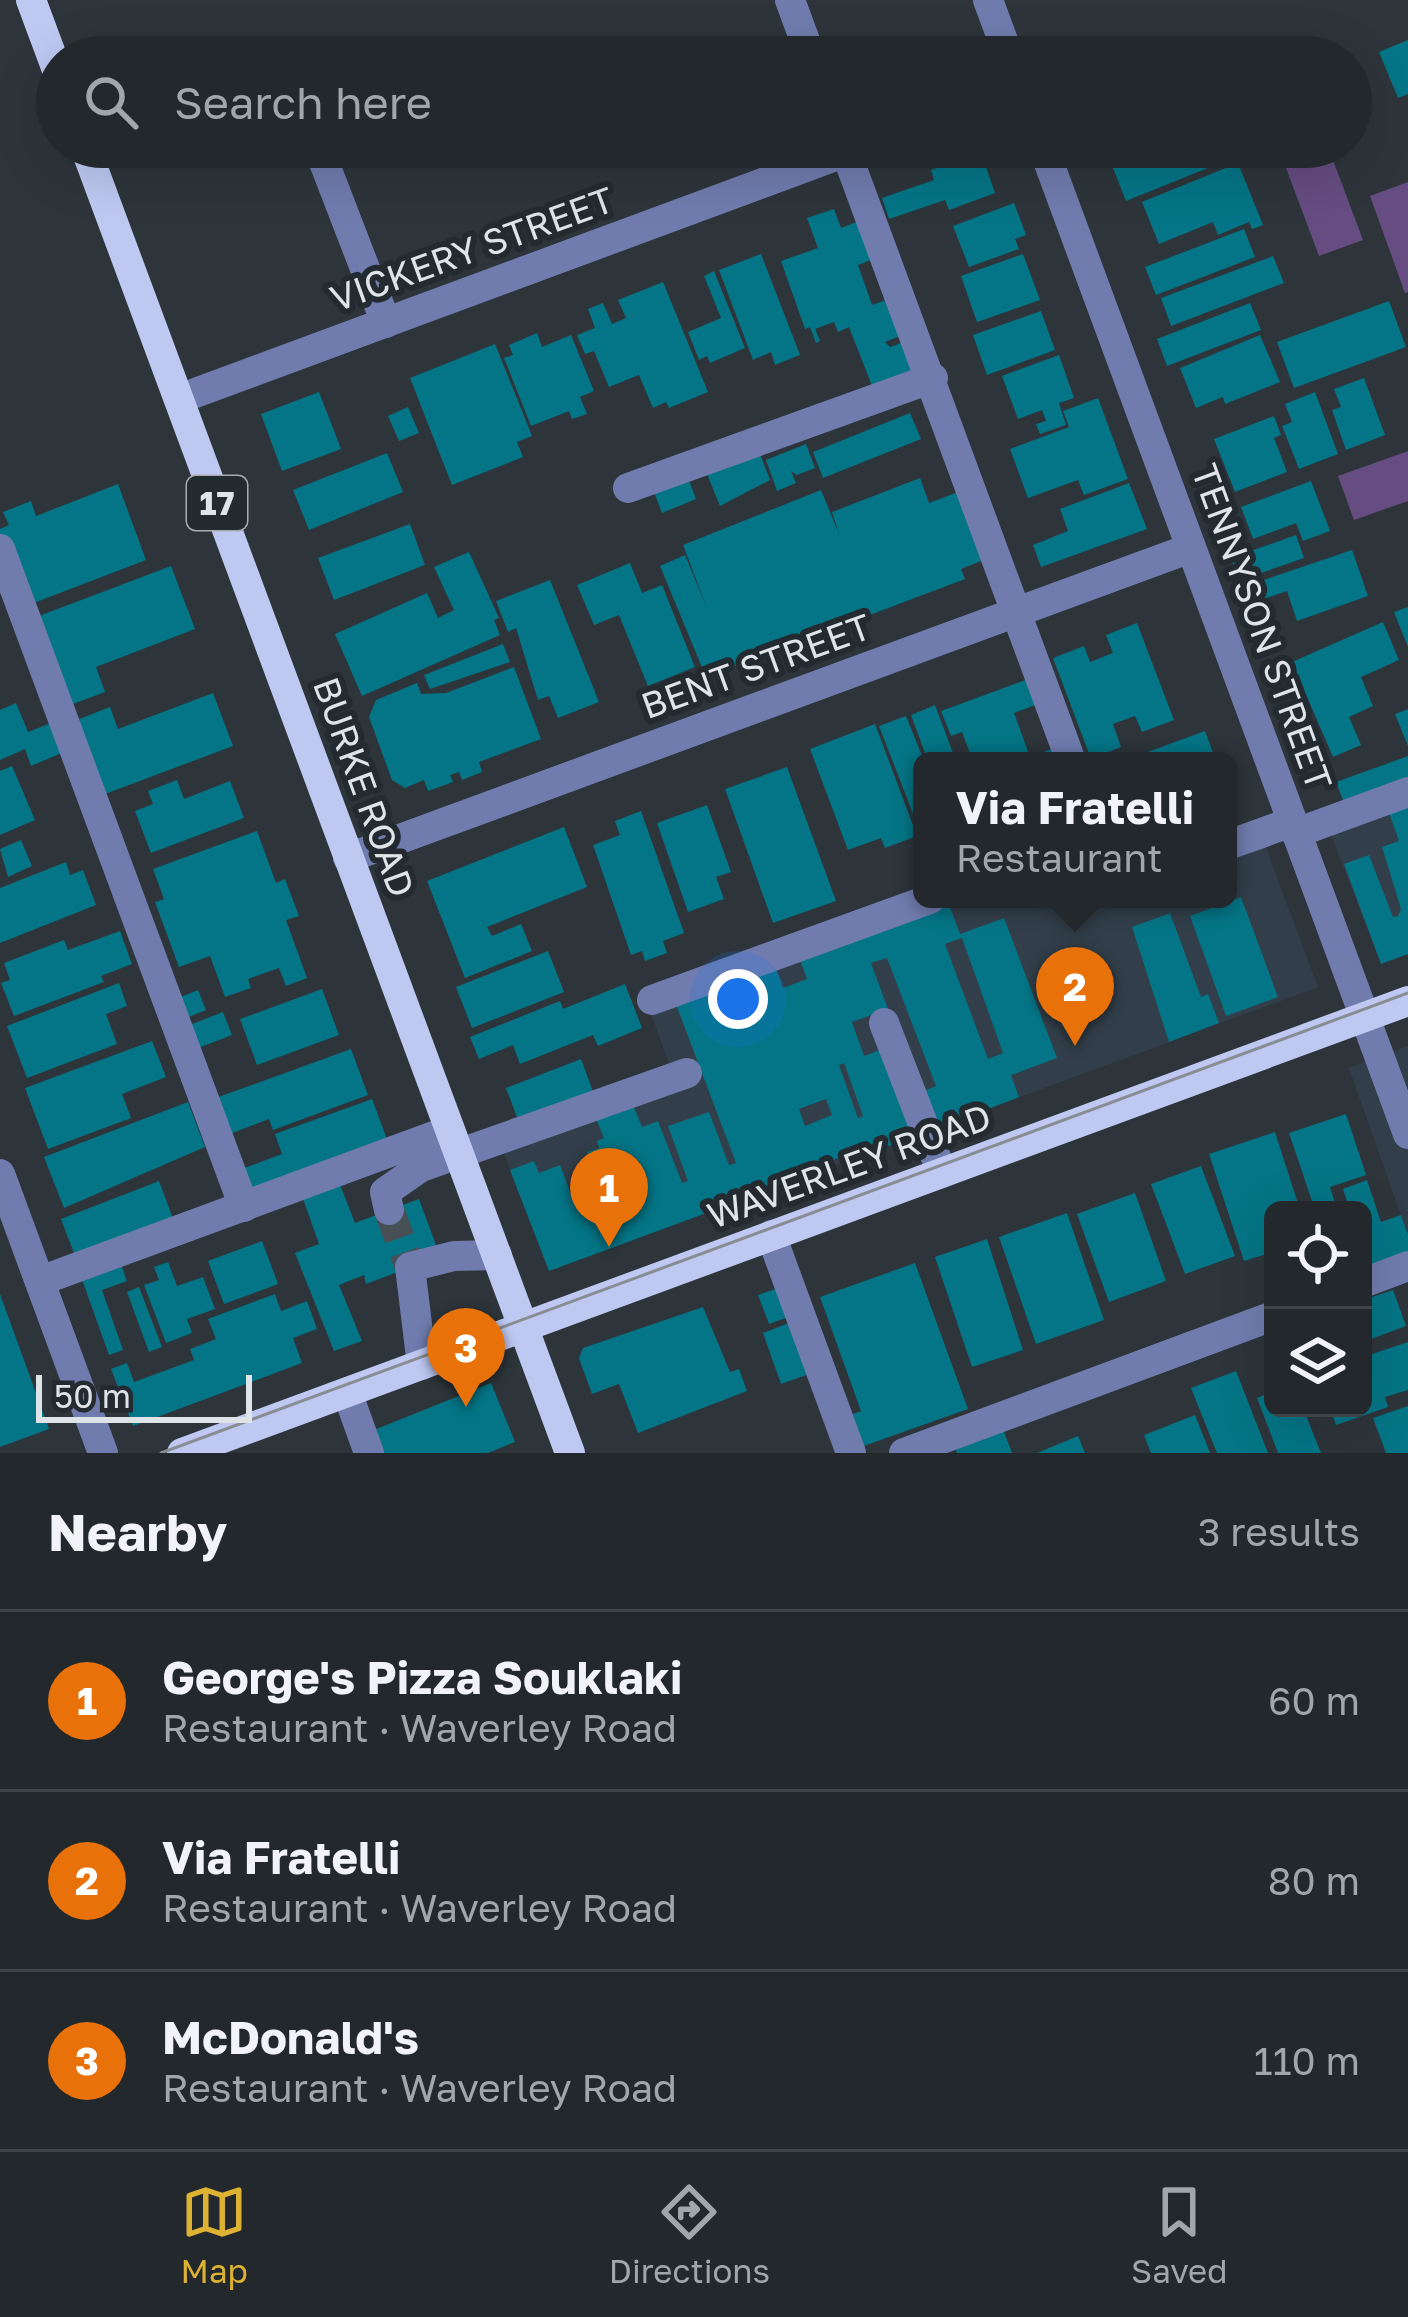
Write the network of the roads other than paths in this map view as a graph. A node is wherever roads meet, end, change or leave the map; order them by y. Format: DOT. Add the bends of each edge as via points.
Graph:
graph roads {
  1 [pos="31,0"];
  2 [pos="790,0"];
  3 [pos="988,0"];
  4 [pos="44,36"];
  5 [pos="803,36"];
  6 [pos="1002,36"];
  7 [pos="94,168"];
  8 [pos="326,168"];
  9 [pos="799,168"];
  10 [pos="857,168"];
  11 [pos="1051,168"];
  12 [pos="386,323"];
  13 [pos="933,378"];
  14 [pos="179,399"];
  15 [pos="628,488"];
  16 [pos="1191,548"];
  17 [pos="0,549"];
  18 [pos="1016,612"];
  19 [pos="1068,752"];
  20 [pos="1408,792"];
  21 [pos="1294,828"];
  22 [pos="1237,843"];
  23 [pos="348,858"];
  24 [pos="913,905"];
  25 [pos="652,1000"];
  26 [pos="1408,1001"];
  27 [pos="1363,1017"];
  28 [pos="884,1023"];
  29 [pos="687,1073"];
  30 [pos="1408,1134"];
  31 [pos="455,1143"];
  32 [pos="942,1173"];
  33 [pos="0,1174"];
  34 [pos="244,1207"];
  35 [pos="389,1210"];
  36 [pos="9,1223"];
  37 [pos="771,1235"];
  38 [pos="497,1255"];
  39 [pos="1408,1266"];
  40 [pos="1372,1279"];
  41 [pos="40,1281"];
  42 [pos="1264,1319"];
  43 [pos="523,1327"];
  44 [pos="422,1365"];
  45 [pos="347,1392"];
  46 [pos="104,1453"];
  47 [pos="182,1453"];
  48 [pos="369,1453"];
  49 [pos="570,1453"];
  50 [pos="851,1453"];
  51 [pos="904,1453"];
  1 -- 4 [label="main road"];
  2 -- 5 [label="street"];
  3 -- 6 [label="street"];
  7 -- 14 [label="main road, BURKE ROAD / 17"];
  8 -- 12 [label="street"];
  9 -- 12 [label="street, VICKERY STREET"];
  10 -- 13 [label="street"];
  11 -- 16 [label="street, TENNYSON STREET"];
  12 -- 14 [label="street, VICKERY STREET"];
  13 -- 15 [label="street"];
  13 -- 18 [label="street"];
  14 -- 23 [label="main road, BURKE ROAD / 17"];
  16 -- 18 [label="street, BENT STREET"];
  16 -- 21 [label="street, TENNYSON STREET"];
  17 -- 34 [label="street"];
  18 -- 19 [label="street"];
  18 -- 23 [label="street, BENT STREET"];
  20 -- 21 [label="street"];
  21 -- 22 [label="street"];
  21 -- 27 [label="street, TENNYSON STREET"];
  23 -- 31 [label="main road, BURKE ROAD / 17"];
  24 -- 25 [label="street"];
  26 -- 27 [label="main road, WAVERLEY ROAD"];
  27 -- 30 [label="street, TENNYSON STREET"];
  27 -- 32 [label="main road, WAVERLEY ROAD"];
  28 -- 32 [label="street"];
  29 -- 31 [label="street"];
  31 -- 34 [label="street"];
  31 -- 35 [label="street" via="385,1192"];
  31 -- 38 [label="main road, BURKE ROAD / 17"];
  32 -- 37 [label="main road, WAVERLEY ROAD"];
  33 -- 36 [label="street"];
  34 -- 41 [label="street"];
  36 -- 41 [label="street"];
  37 -- 43 [label="main road, WAVERLEY ROAD"];
  37 -- 50 [label="street"];
  38 -- 43 [label="main road, BURKE ROAD / 17"];
  38 -- 44 [label="street" via="410,1267"];
  39 -- 40 [label="street"];
  41 -- 46 [label="street"];
  42 -- 51 [label="street"];
  43 -- 44 [label="main road, WAVERLEY ROAD"];
  43 -- 49 [label="main road, BURKE ROAD / 17"];
  44 -- 45 [label="main road, WAVERLEY ROAD"];
  45 -- 47 [label="main road, WAVERLEY ROAD"];
  45 -- 48 [label="street"];
}
